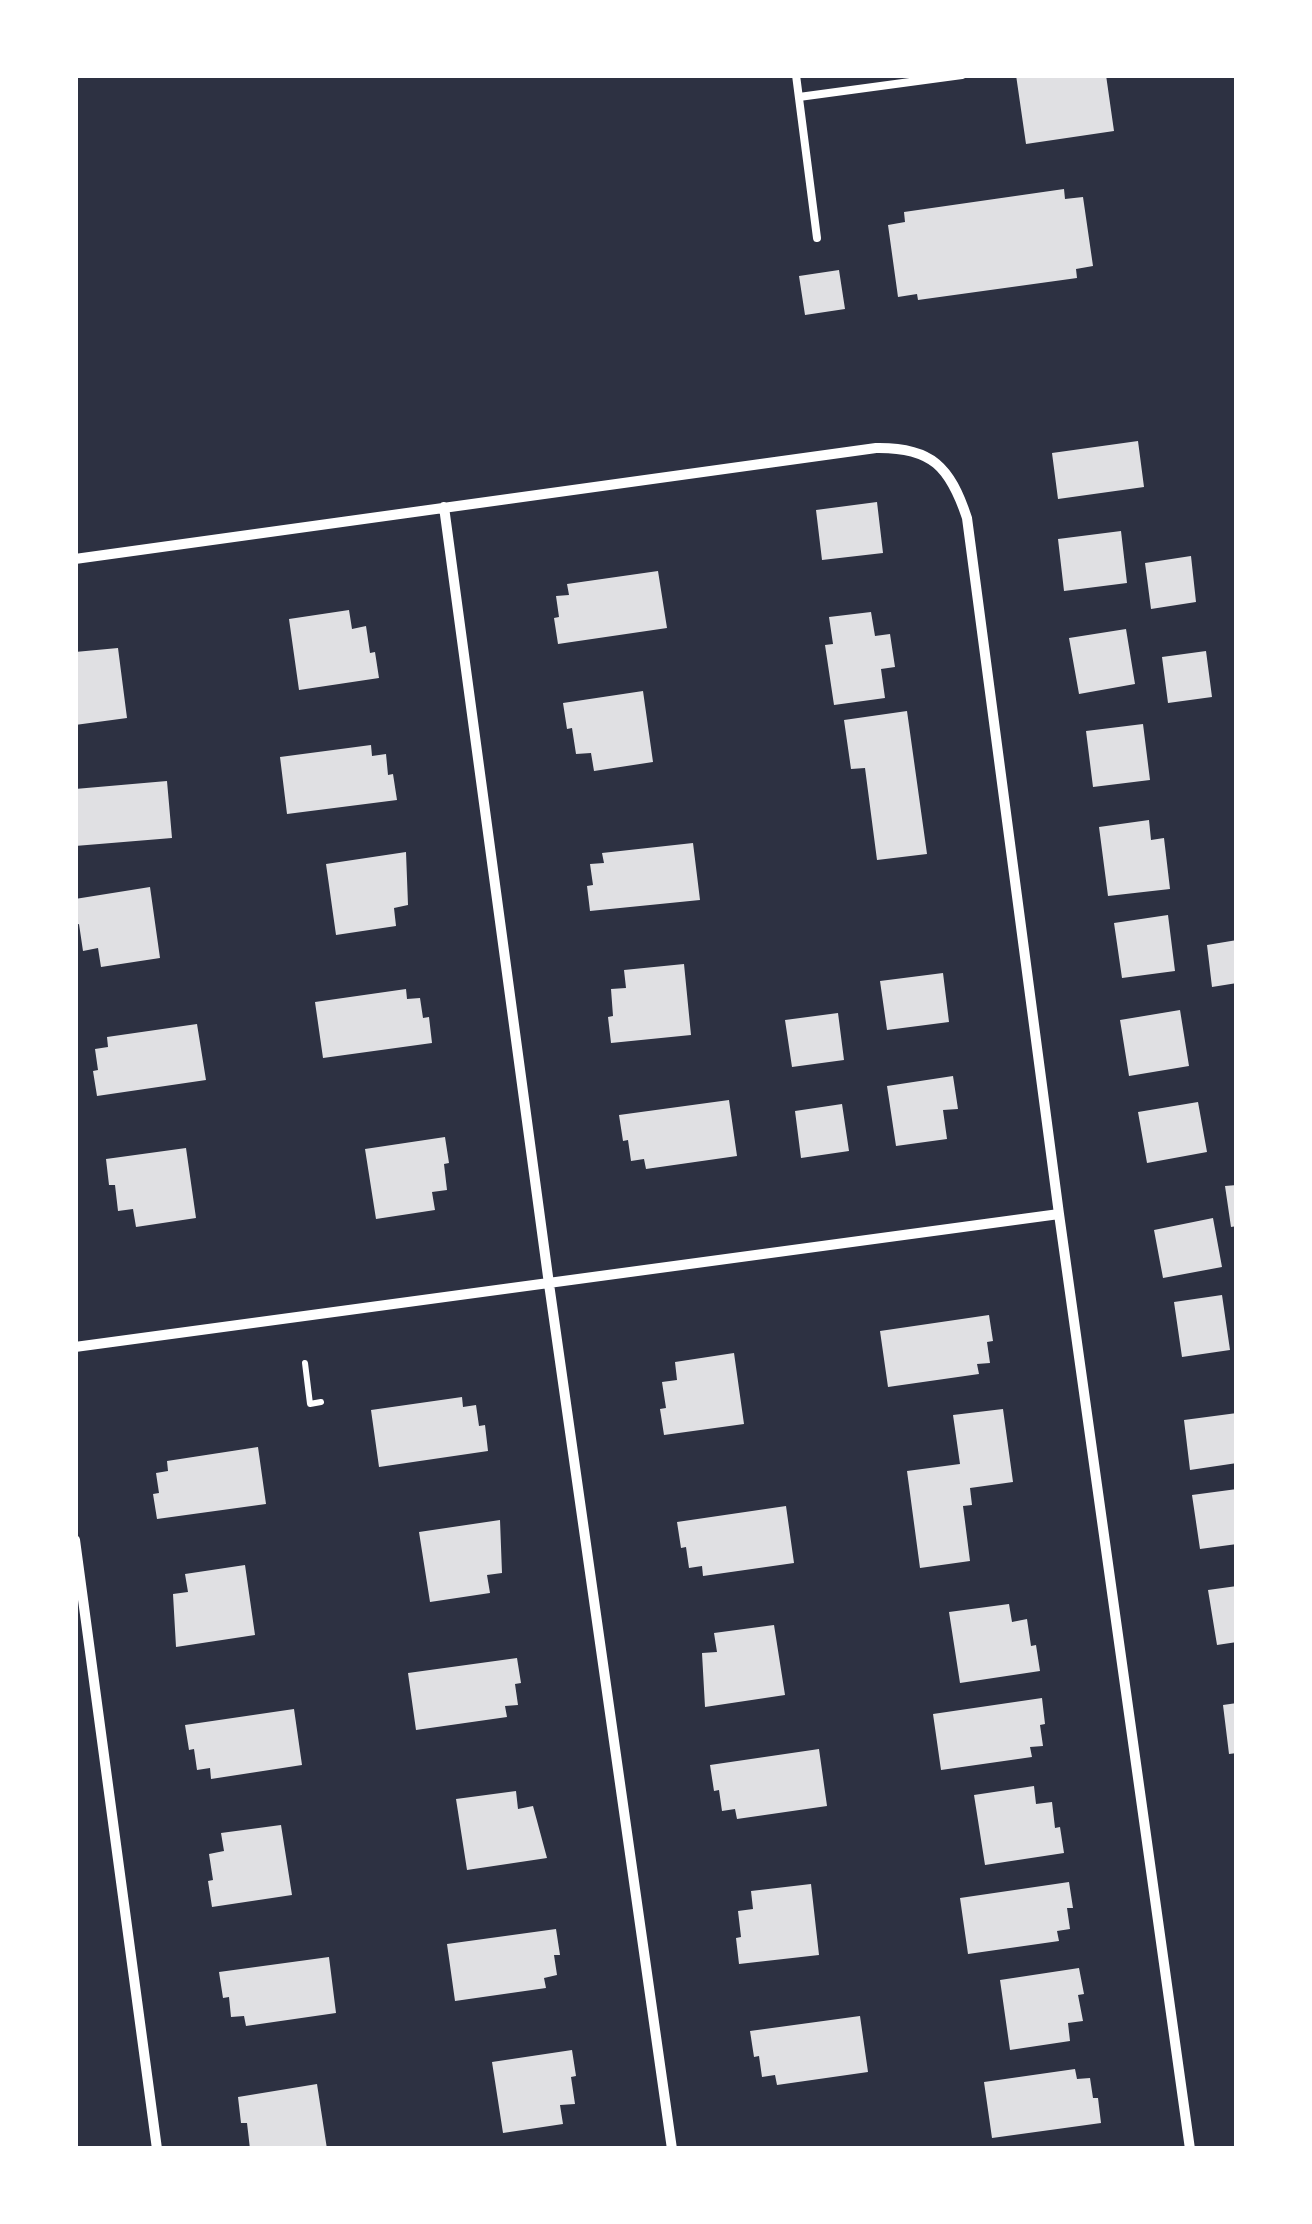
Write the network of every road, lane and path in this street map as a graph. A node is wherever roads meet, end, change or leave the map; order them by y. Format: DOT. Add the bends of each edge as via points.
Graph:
graph roads {
  1 [pos="796,75"];
  2 [pos="962,75"];
  3 [pos="799,97"];
  4 [pos="817,238"];
  5 [pos="444,508"];
  6 [pos="75,559"];
  7 [pos="1060,1214"];
  8 [pos="550,1284"];
  9 [pos="75,1347"];
  10 [pos="304,1363"];
  11 [pos="321,1402"];
  12 [pos="75,1540"];
  13 [pos="157,2149"];
  14 [pos="672,2149"];
  15 [pos="1190,2149"];
  1 -- 3 [label="lane"];
  2 -- 3 [label="lane"];
  3 -- 4 [label="lane"];
  5 -- 6 [label="street"];
  5 -- 7 [label="street" via="876,448 899,448 937,464 957,488 966,518"];
  5 -- 8 [label="street"];
  7 -- 8 [label="street"];
  7 -- 15 [label="street"];
  8 -- 9 [label="street"];
  8 -- 14 [label="street"];
  10 -- 11 [label="path" via="306,1404"];
  12 -- 13 [label="street"];
}
